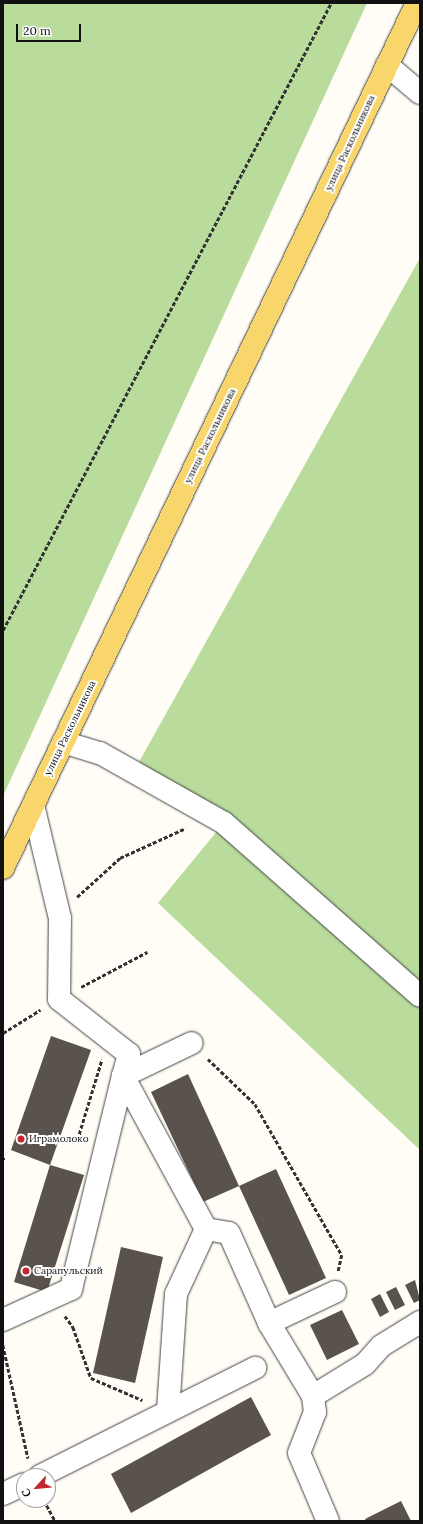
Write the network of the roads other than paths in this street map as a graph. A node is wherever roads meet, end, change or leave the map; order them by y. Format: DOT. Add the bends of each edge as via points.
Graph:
graph roads {
  1 [pos="417,3"];
  2 [pos="387,64"];
  3 [pos="420,93"];
  4 [pos="63,742"];
  5 [pos="33,805"];
  6 [pos="3,868"];
  7 [pos="420,996"];
  8 [pos="192,1043"];
  9 [pos="123,1076"];
  10 [pos="206,1229"];
  11 [pos="335,1292"];
  12 [pos="3,1320"];
  13 [pos="420,1322"];
  14 [pos="270,1323"];
  15 [pos="255,1368"];
  16 [pos="313,1396"];
  17 [pos="168,1412"];
  18 [pos="34,1468"];
  19 [pos="16,1488"];
  20 [pos="3,1494"];
  21 [pos="328,1521"];
  1 -- 2 [label="main road, улица Раскольникова"];
  2 -- 3 [label="lane"];
  2 -- 4 [label="main road, улица Раскольникова"];
  4 -- 5 [label="main road, улица Раскольникова"];
  4 -- 7 [label="lane" via="100,753 224,824"];
  5 -- 6 [label="main road, улица Раскольникова"];
  5 -- 9 [label="lane" via="60,918 59,999 129,1054"];
  8 -- 9 [label="lane"];
  9 -- 10 [label="lane"];
  9 -- 12 [label="lane" via="71,1289"];
  10 -- 14 [label="lane" via="229,1233"];
  10 -- 17 [label="lane" via="176,1294"];
  11 -- 14 [label="lane"];
  13 -- 16 [label="lane" via="381,1346 365,1364"];
  14 -- 16 [label="lane"];
  15 -- 17 [label="lane"];
  16 -- 21 [label="lane" via="315,1412 299,1453"];
  17 -- 18 [label="lane"];
  19 -- 20 [label="lane"];
}
